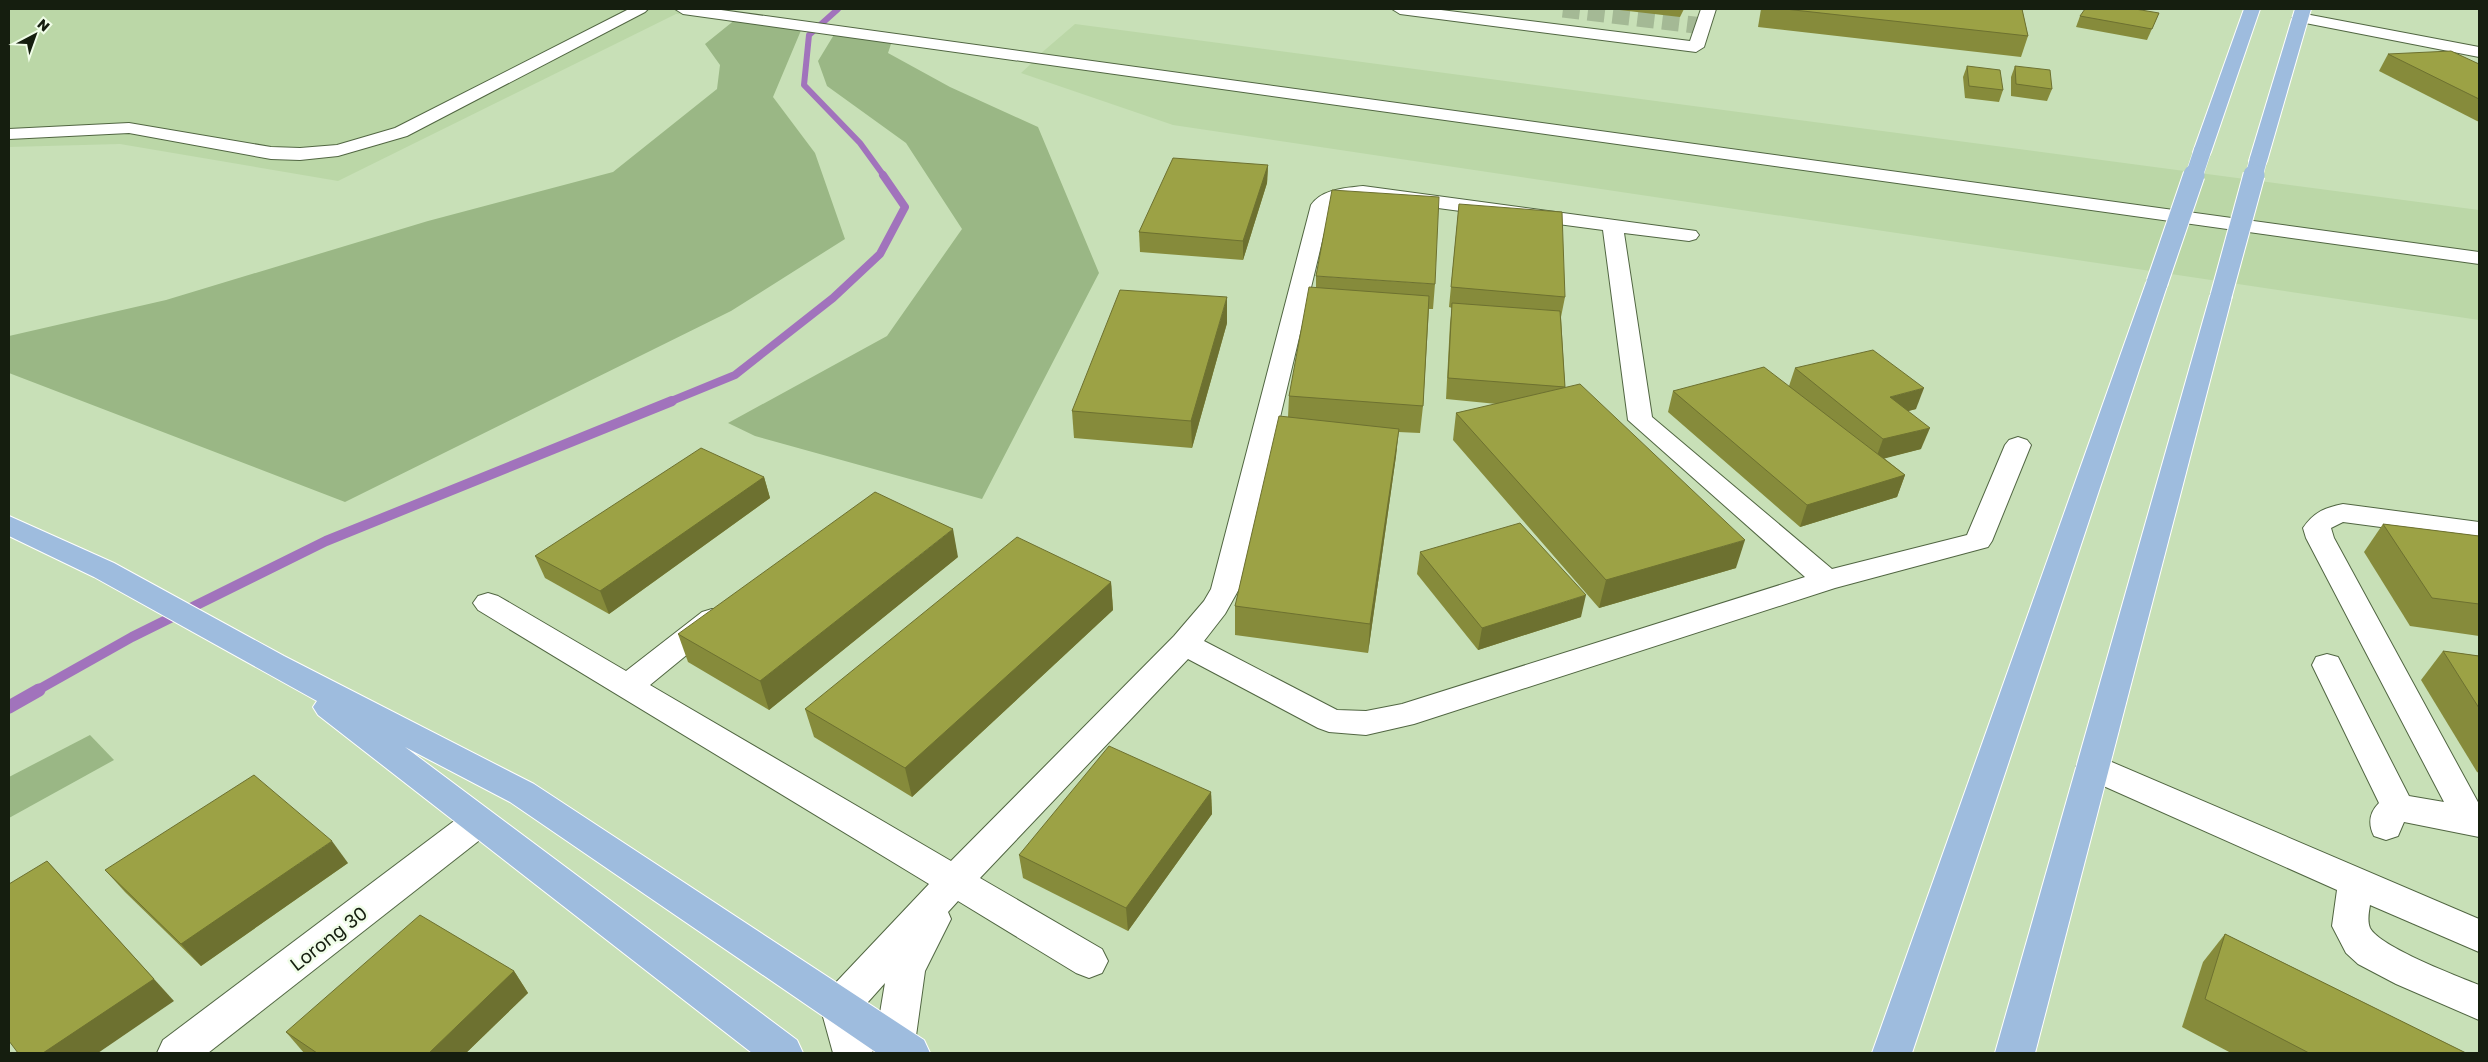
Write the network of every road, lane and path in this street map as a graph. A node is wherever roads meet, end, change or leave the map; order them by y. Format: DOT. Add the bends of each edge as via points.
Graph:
graph roads {
  1 [pos="640,9"];
  2 [pos="683,9"];
  3 [pos="1400,9"];
  4 [pos="1708,9"];
  5 [pos="2252,9"];
  6 [pos="2301,13"];
  7 [pos="2479,52"];
  8 [pos="9,134"];
  9 [pos="1612,226"];
  10 [pos="1689,235"];
  11 [pos="2479,258"];
  12 [pos="2018,446"];
  13 [pos="9,525"];
  14 [pos="2479,531"];
  15 [pos="1827,580"];
  16 [pos="733,602"];
  17 [pos="488,603"];
  18 [pos="1184,644"];
  19 [pos="273,664"];
  20 [pos="2328,665"];
  21 [pos="628,686"];
  22 [pos="2093,767"];
  23 [pos="478,822"];
  24 [pos="2475,822"];
  25 [pos="954,881"];
  26 [pos="2356,882"];
  27 [pos="2479,936"];
  28 [pos="1089,961"];
  29 [pos="2479,1003"];
  30 [pos="839,1006"];
  31 [pos="903,1048"];
  32 [pos="177,1053"];
  33 [pos="783,1053"];
  34 [pos="853,1053"];
  35 [pos="1892,1053"];
  36 [pos="2015,1053"];
  1 -- 8 [label="street" via="401,132 338,150 271,153 129,128"];
  2 -- 11 [label="street"];
  3 -- 4 [label="street" via="1696,47"];
  5 -- 35 [label="main road, bridge"];
  6 -- 7 [label="street"];
  6 -- 22 [label="main road, bridge"];
  9 -- 10 [label="street"];
  9 -- 15 [label="street" via="1640,420"];
  9 -- 18 [label="street" via="1363,192 1338,195 1321,205 1225,589"];
  12 -- 15 [label="street" via="1978,541"];
  13 -- 19 [label="main road" via="104,570"];
  14 -- 24 [label="street" via="2343,513 2329,515 2317,528"];
  15 -- 18 [label="street" via="1403,716 1371,723 1347,725 1329,720"];
  16 -- 21 [label="street"];
  17 -- 21 [label="street"];
  18 -- 25 [label="street"];
  19 -- 23 [label="main road"];
  19 -- 30 [label="main road" via="522,793"];
  20 -- 24 [label="street" via="2392,817"];
  21 -- 25 [label="street"];
  22 -- 26 [label="street"];
  22 -- 36 [label="main road"];
  23 -- 32 [label="street, Lorong 30"];
  23 -- 33 [label="main road"];
  25 -- 28 [label="street"];
  25 -- 30 [label="street"];
  25 -- 31 [label="street" via="906,970"];
  26 -- 27 [label="street"];
  26 -- 29 [label="street" via="2350,922 2352,934 2362,946 2380,958"];
  30 -- 31 [label="main road"];
  30 -- 34 [label="street"];
}
